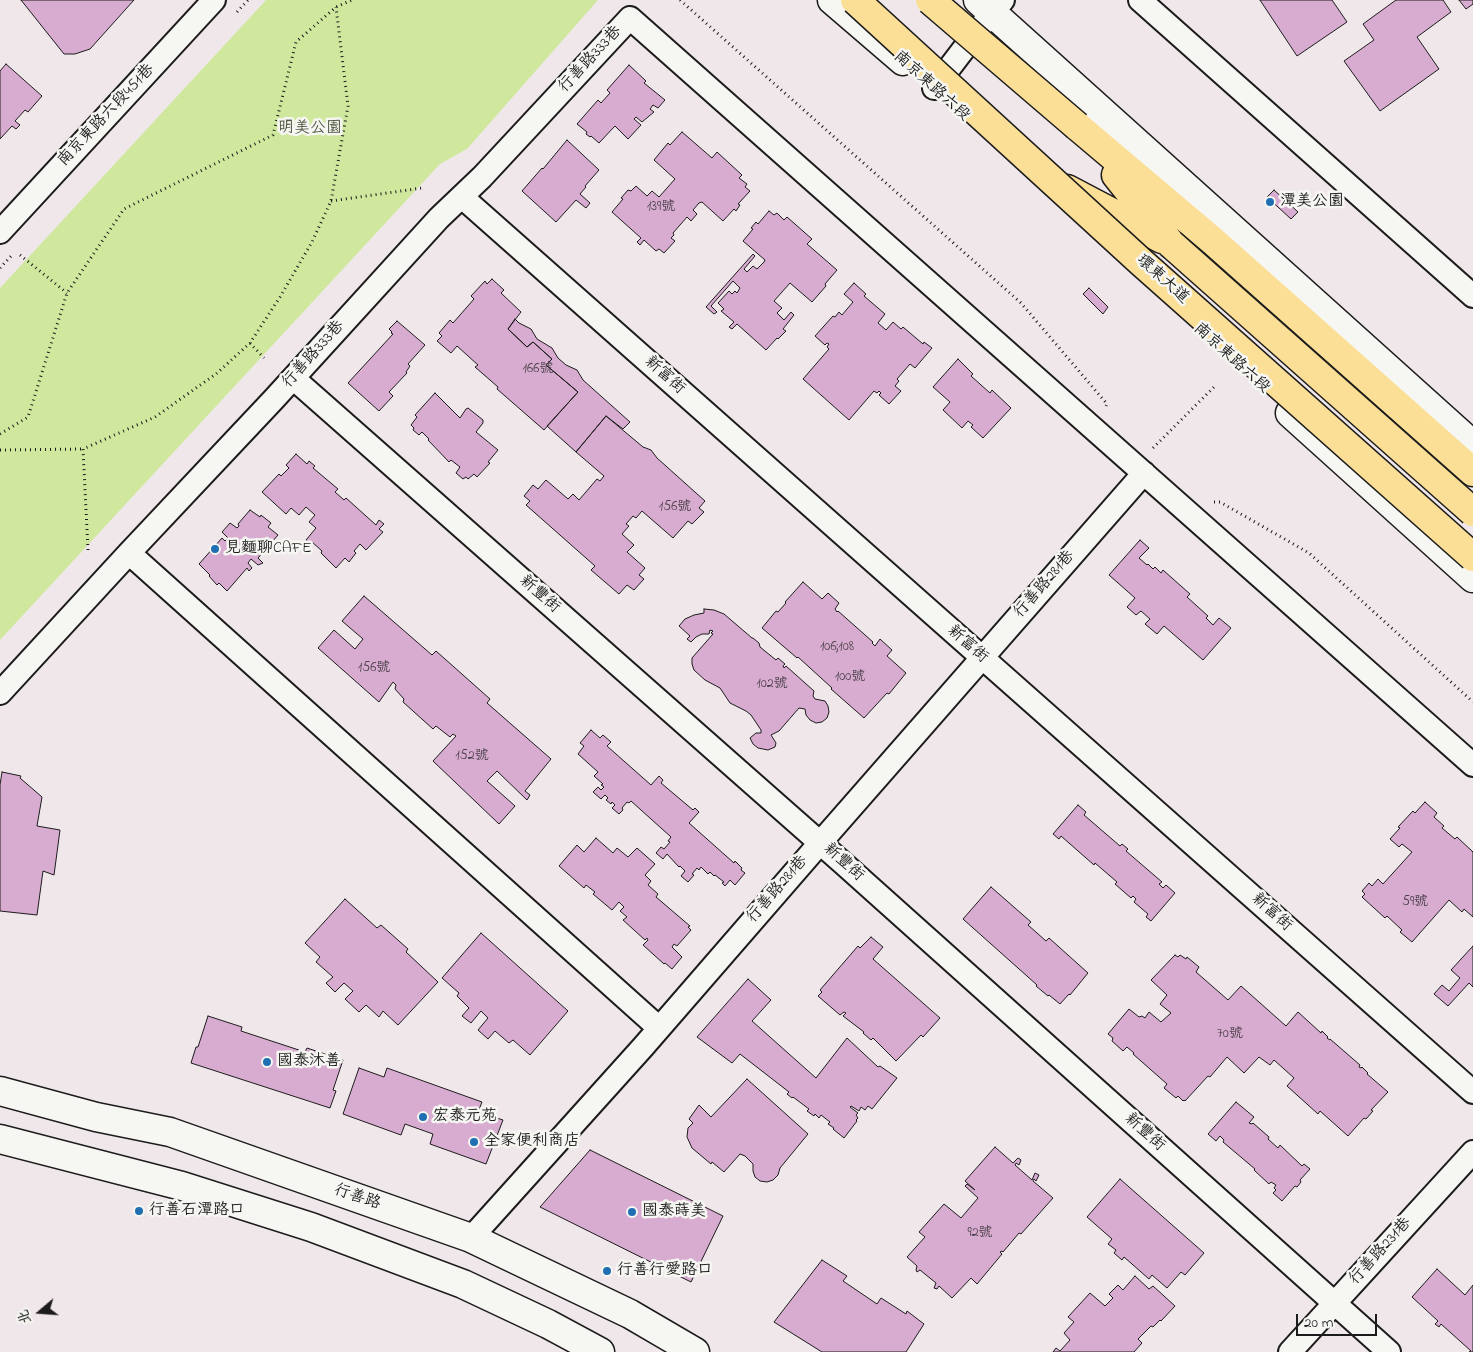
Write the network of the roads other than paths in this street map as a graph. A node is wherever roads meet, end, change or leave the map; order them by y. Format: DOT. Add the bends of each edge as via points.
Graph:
graph roads {
  1 [pos="214,0"];
  2 [pos="832,0"];
  3 [pos="855,0"];
  4 [pos="930,0"];
  5 [pos="1140,0"];
  6 [pos="991,4"];
  7 [pos="934,88"];
  8 [pos="1077,126"];
  9 [pos="1053,181"];
  10 [pos="462,197"];
  11 [pos="0,232"];
  12 [pos="1171,244"];
  13 [pos="1473,296"];
  14 [pos="293,378"];
  15 [pos="1473,445"];
  16 [pos="1146,463"];
  17 [pos="1473,472"];
  18 [pos="1473,502"];
  19 [pos="1473,512"];
  20 [pos="1436,545"];
  21 [pos="129,553"];
  22 [pos="1473,557"];
  23 [pos="1473,578"];
  24 [pos="982,658"];
  25 [pos="0,694"];
  26 [pos="1473,765"];
  27 [pos="820,843"];
  28 [pos="659,1028"];
  29 [pos="0,1091"];
  30 [pos="1473,1092"];
  31 [pos="0,1139"];
  32 [pos="1473,1152"];
  33 [pos="471,1238"];
  34 [pos="1334,1303"];
  35 [pos="600,1352"];
  36 [pos="695,1352"];
  37 [pos="1290,1352"];
  38 [pos="1389,1352"];
  1 -- 11 [label="street, 南京東路六段451巷"];
  2 -- 7 [label="main road, 南京東路六段"];
  3 -- 9 [label="highway, 環東大道, bridge"];
  4 -- 8 [label="highway, bridge"];
  5 -- 13 [label="street"];
  6 -- 7 [label="street"];
  6 -- 15 [label="main road"];
  7 -- 20 [label="main road, 南京東路六段"];
  8 -- 12 [label="highway"];
  8 -- 17 [label="highway"];
  9 -- 12 [label="highway, bridge"];
  9 -- 22 [label="highway, 環東大道, bridge"];
  10 -- 14 [label="street, 行善路333巷"];
  10 -- 16 [label="street, 行善路333巷" via="630,18"];
  10 -- 24 [label="street, 新富街"];
  12 -- 19 [label="highway, bridge"];
  14 -- 21 [label="street, 行善路333巷"];
  14 -- 27 [label="street, 新豐街"];
  16 -- 24 [label="street, 行善路281巷"];
  16 -- 26 [label="street"];
  18 -- 20 [label="main road"];
  20 -- 23 [label="main road, 南京東路六段"];
  21 -- 25 [label="street, 行善路333巷"];
  21 -- 28 [label="street"];
  24 -- 27 [label="street, 行善路281巷"];
  24 -- 30 [label="street, 新富街"];
  27 -- 28 [label="street, 行善路281巷"];
  27 -- 34 [label="street, 新豐街"];
  28 -- 33 [label="street, 行善路281巷"];
  29 -- 33 [label="main road, 行善路" via="96,1117 170,1132"];
  31 -- 35 [label="main road" via="182,1186 311,1227 463,1284"];
  32 -- 34 [label="street, 行善路231巷"];
  33 -- 36 [label="main road, 行善路" via="630,1314"];
  34 -- 37 [label="street, 行善路231巷"];
  34 -- 38 [label="street, 新豐街"];
}
